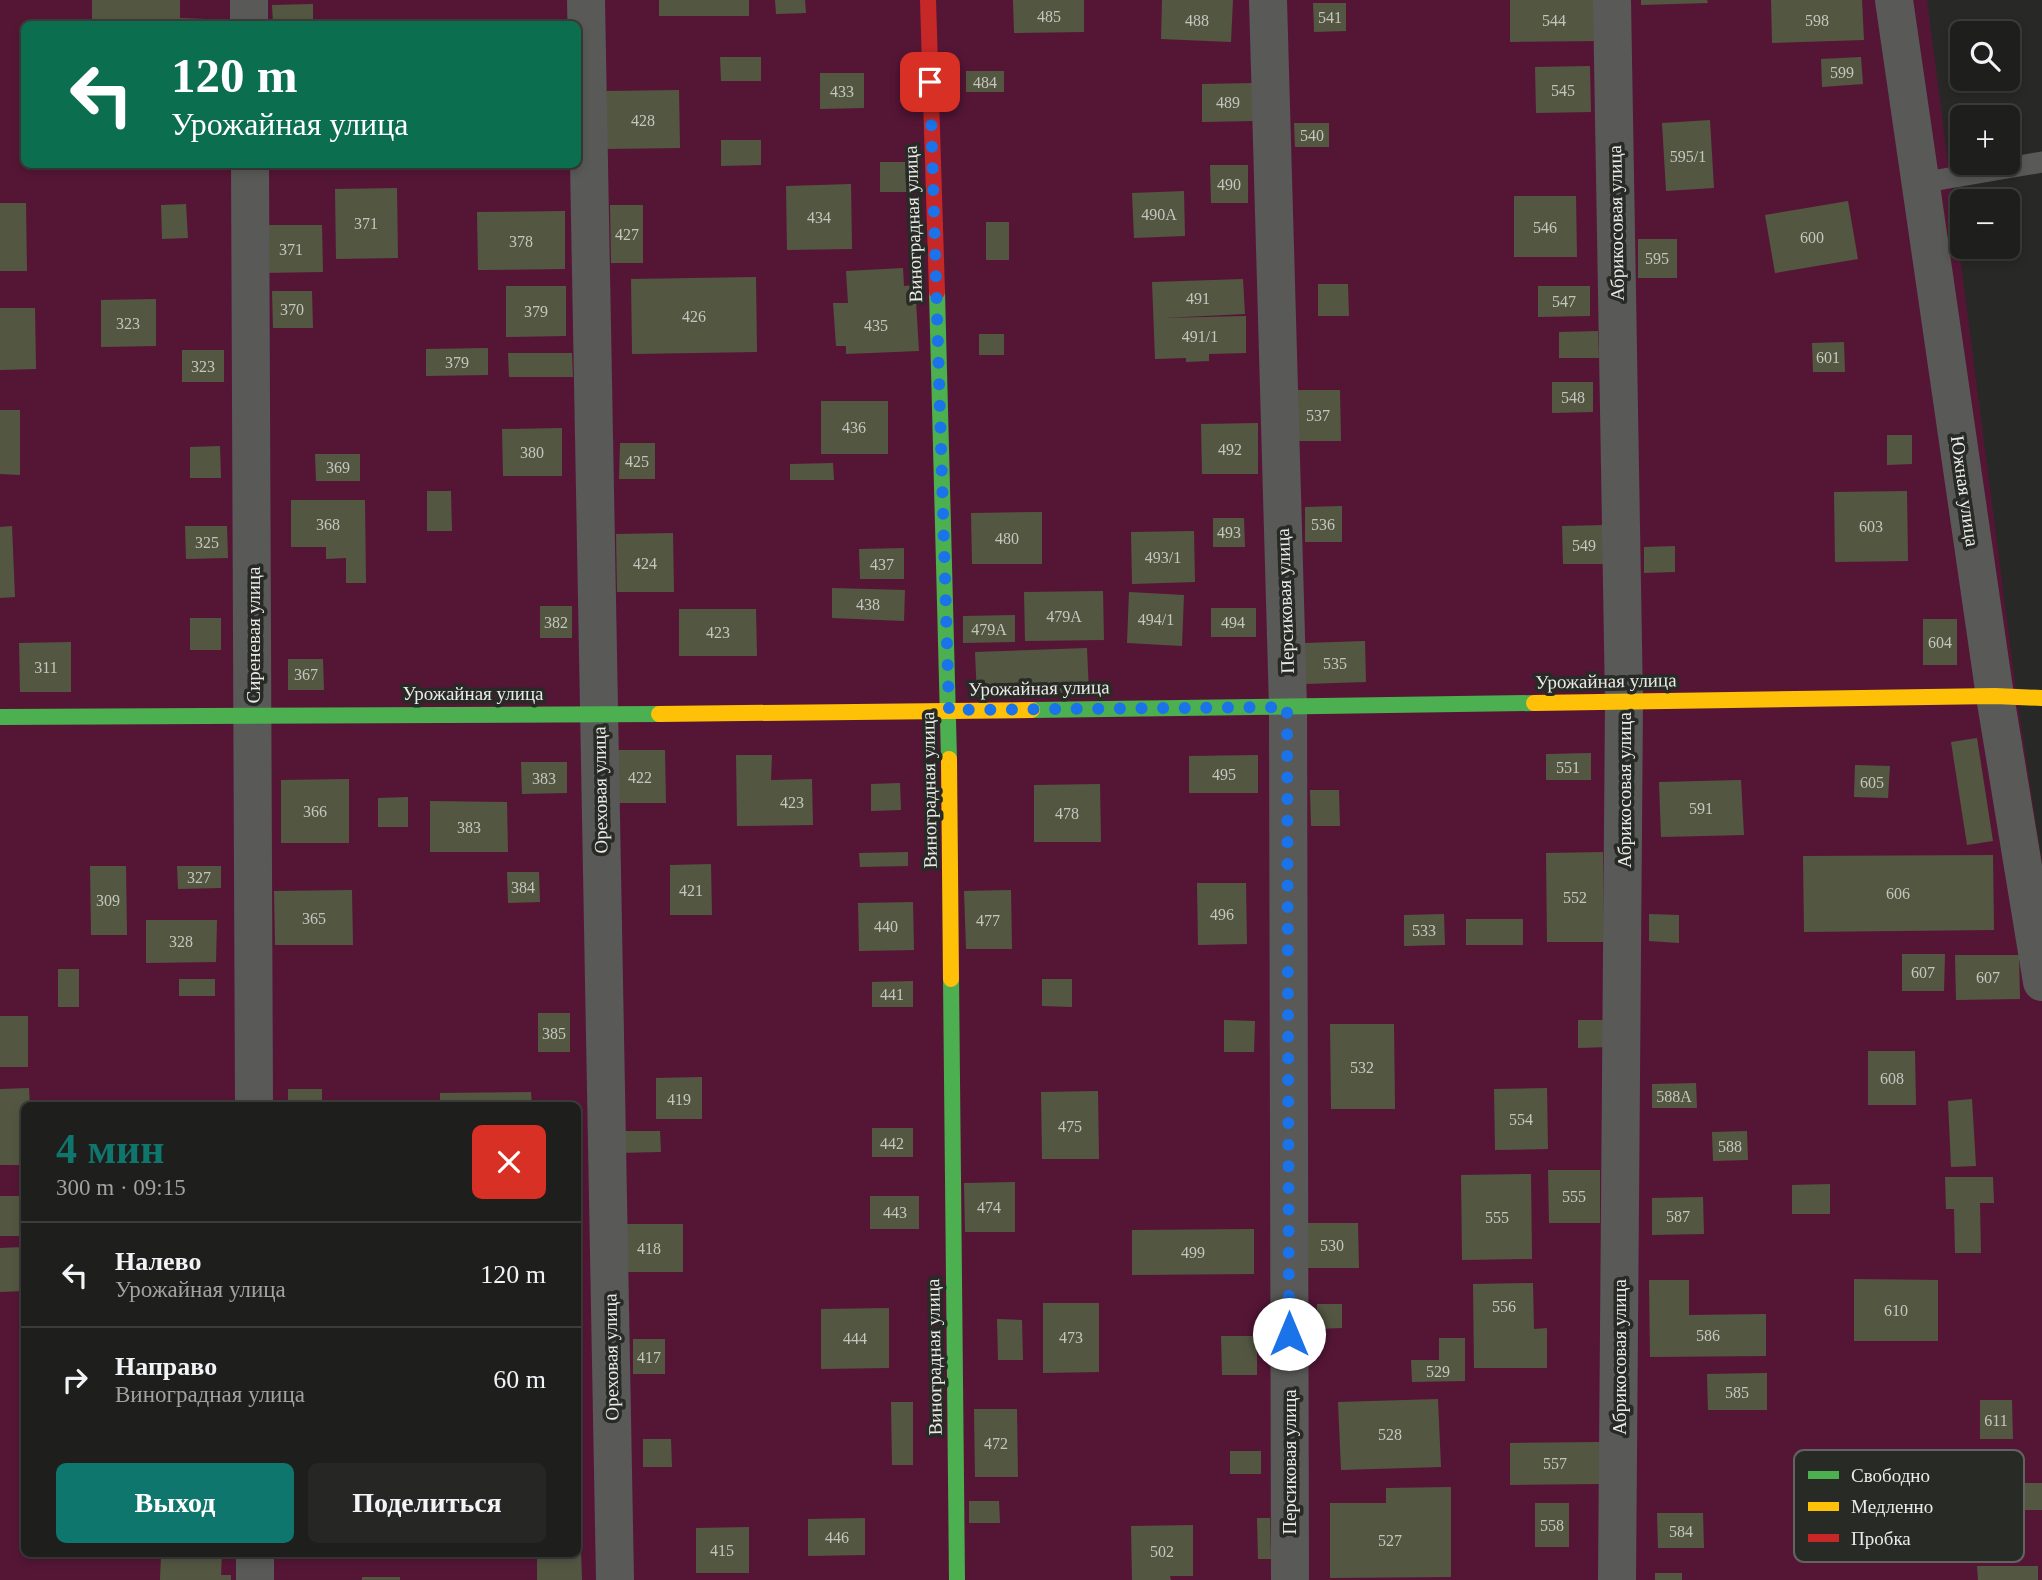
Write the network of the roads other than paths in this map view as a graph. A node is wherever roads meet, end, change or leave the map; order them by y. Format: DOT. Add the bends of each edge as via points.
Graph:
graph roads {
  1 [pos="249,0"];
  2 [pos="586,0"];
  3 [pos="928,0"];
  4 [pos="1268,0"];
  5 [pos="1612,0"];
  6 [pos="1894,0"];
  7 [pos="249,21"];
  8 [pos="2042,162"];
  9 [pos="250,168"];
  10 [pos="1920,183"];
  11 [pos="1995,696"];
  12 [pos="2042,698"];
  13 [pos="1624,702"];
  14 [pos="1287,707"];
  15 [pos="949,710"];
  16 [pos="254,714"];
  17 [pos="599,714"];
  18 [pos="0,717"];
  19 [pos="2042,982"];
  20 [pos="254,1102"];
  21 [pos="255,1557"];
  22 [pos="255,1580"];
  23 [pos="615,1580"];
  24 [pos="957,1580"];
  25 [pos="1290,1580"];
  26 [pos="1617,1580"];
  1 -- 7 [label="street"];
  2 -- 17 [label="street, Ореховая улица"];
  3 -- 15 [label="street, Виноградная улица"];
  4 -- 14 [label="street, Персиковая улица"];
  5 -- 13 [label="street, Абрикосовая улица"];
  6 -- 10 [label="street, Южная улица"];
  8 -- 10 [label="lane"];
  9 -- 16 [label="street, Сиреневая улица"];
  10 -- 11 [label="street, Южная улица"];
  11 -- 12 [label="street, Урожайная улица"];
  11 -- 13 [label="street, Урожайная улица"];
  11 -- 19 [label="street, Южная улица"];
  13 -- 14 [label="street, Урожайная улица"];
  13 -- 26 [label="street, Абрикосовая улица"];
  14 -- 15 [label="street, Урожайная улица"];
  14 -- 25 [label="street, Персиковая улица"];
  15 -- 17 [label="street, Урожайная улица"];
  15 -- 24 [label="street, Виноградная улица"];
  16 -- 17 [label="street, Урожайная улица"];
  16 -- 18 [label="street, Урожайная улица"];
  16 -- 20 [label="street, Сиреневая улица"];
  17 -- 23 [label="street, Ореховая улица"];
  21 -- 22 [label="street"];
}
